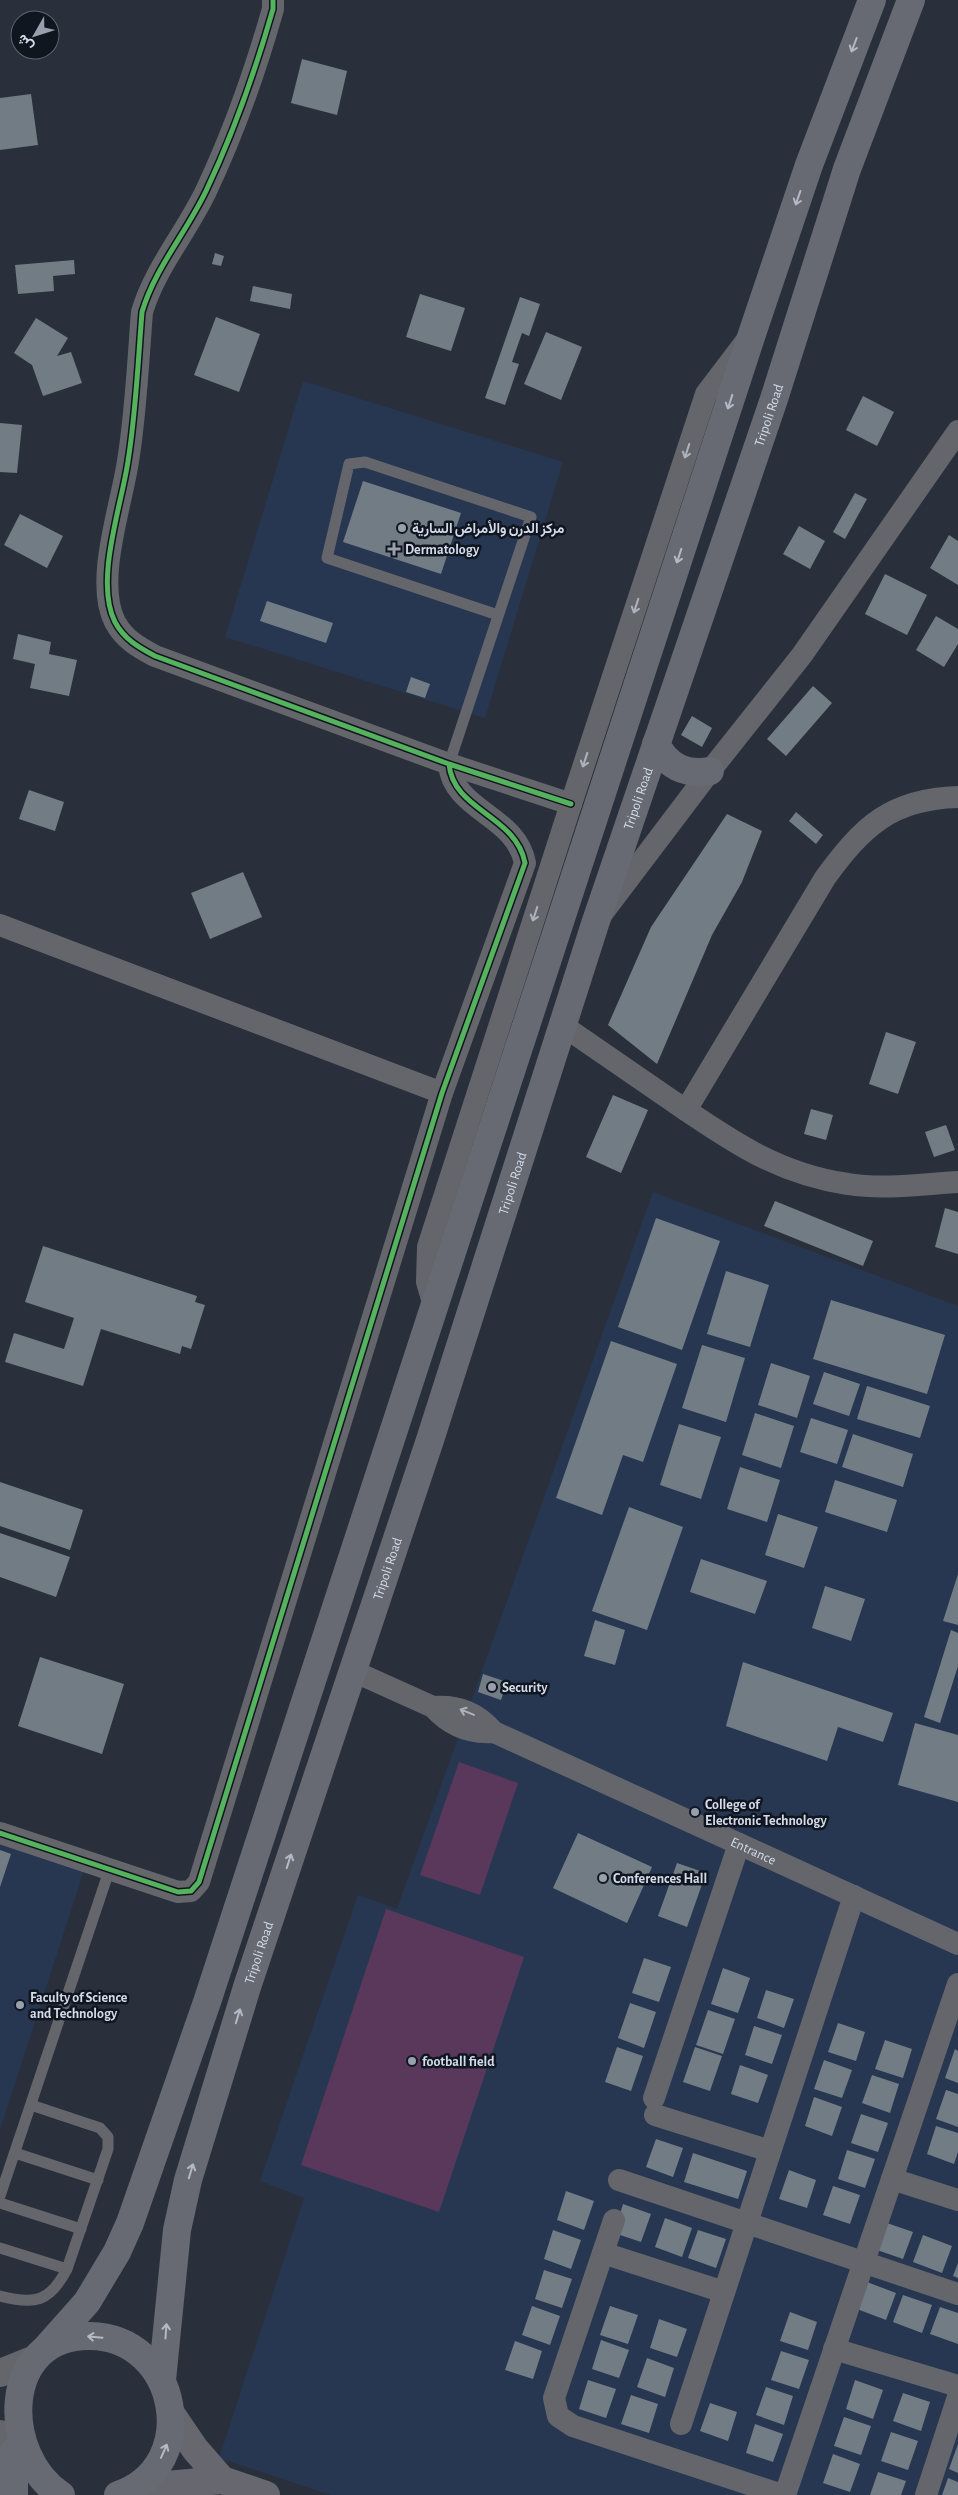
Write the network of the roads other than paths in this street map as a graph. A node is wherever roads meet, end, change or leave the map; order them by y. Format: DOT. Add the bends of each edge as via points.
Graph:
graph roads {
  1 [pos="273,0"];
  2 [pos="872,0"];
  3 [pos="911,0"];
  4 [pos="752,334"];
  5 [pos="958,431"];
  6 [pos="498,615"];
  7 [pos="656,744"];
  8 [pos="449,764"];
  9 [pos="710,771"];
  10 [pos="958,797"];
  11 [pos="570,804"];
  12 [pos="595,924"];
  13 [pos="0,925"];
  14 [pos="562,1025"];
  15 [pos="442,1092"];
  16 [pos="686,1110"];
  17 [pos="958,1182"];
  18 [pos="434,1306"];
  19 [pos="353,1671"];
  20 [pos="0,1833"];
  21 [pos="739,1844"];
  22 [pos="110,1868"];
  23 [pos="854,1896"];
  24 [pos="958,1944"];
  25 [pos="958,1984"];
  26 [pos="31,2105"];
  27 [pos="770,2151"];
  28 [pos="15,2153"];
  29 [pos="892,2179"];
  30 [pos="98,2180"];
  31 [pos="619,2180"];
  32 [pos="0,2196"];
  33 [pos="958,2200"];
  34 [pos="0,2203"];
  35 [pos="614,2220"];
  36 [pos="747,2223"];
  37 [pos="82,2229"];
  38 [pos="0,2248"];
  39 [pos="603,2253"];
  40 [pos="864,2263"];
  41 [pos="67,2269"];
  42 [pos="724,2292"];
  43 [pos="958,2294"];
  44 [pos="0,2296"];
  45 [pos="834,2349"];
  46 [pos="38,2354"];
  47 [pos="0,2373"];
  48 [pos="162,2380"];
  49 [pos="958,2386"];
  50 [pos="958,2397"];
  51 [pos="172,2415"];
  52 [pos="681,2424"];
  53 [pos="9,2444"];
  54 [pos="222,2480"];
  55 [pos="124,2493"];
  56 [pos="14,2495"];
  57 [pos="61,2495"];
  58 [pos="266,2495"];
  59 [pos="783,2495"];
  60 [pos="926,2495"];
  1 -- 8 [label="street" via="253,80 206,192 149,289 142,312 128,460 108,566 108,594 115,621 126,636 154,656"];
  2 -- 4 [label="highway, one-way" via="809,165"];
  3 -- 7 [label="highway, Tripoli Road" via="847,168 774,399"];
  4 -- 11 [label="street, one-way" via="706,394"];
  4 -- 18 [label="highway, one-way"];
  5 -- 9 [label="street" via="802,655"];
  6 -- 8 [label="lane" via="327,558 349,464 365,462 531,517"];
  7 -- 9 [label="highway" via="668,762 678,768 688,772"];
  7 -- 12 [label="highway, Tripoli Road"];
  8 -- 11 [label="street"];
  8 -- 15 [label="street" via="452,779 462,793 513,835 525,863"];
  9 -- 12 [label="street"];
  10 -- 16 [label="street" via="909,804 883,816 845,850"];
  11 -- 18 [label="street, one-way" via="428,1247 427,1282"];
  12 -- 14 [label="highway, Tripoli Road"];
  13 -- 15 [label="street"];
  14 -- 16 [label="street"];
  14 -- 19 [label="highway, Tripoli Road"];
  15 -- 22 [label="street" via="199,1882 191,1891 178,1892"];
  16 -- 17 [label="street" via="764,1159 820,1179 874,1186"];
  18 -- 46 [label="highway" via="210,1992 130,2223 98,2286 74,2319"];
  19 -- 21 [label="street, Entrance" via="433,1707 462,1729 494,1732"];
  48 -- 19 [label="highway, Tripoli Road, one-way" via="177,2230 188,2180 247,1986"];
  20 -- 22 [label="street"];
  21 -- 23 [label="street, Entrance"];
  21 -- 27 [label="street" via="655,2106"];
  22 -- 26 [label="lane"];
  23 -- 24 [label="street, Entrance"];
  23 -- 27 [label="street"];
  25 -- 29 [label="street"];
  26 -- 28 [label="lane"];
  26 -- 30 [label="lane" via="105,2132 108,2149"];
  27 -- 36 [label="street"];
  28 -- 30 [label="lane"];
  28 -- 32 [label="lane"];
  29 -- 33 [label="street"];
  29 -- 40 [label="street"];
  30 -- 37 [label="lane"];
  31 -- 36 [label="street"];
  34 -- 37 [label="lane"];
  35 -- 39 [label="street"];
  36 -- 40 [label="street"];
  36 -- 42 [label="street"];
  37 -- 41 [label="lane"];
  38 -- 41 [label="lane"];
  39 -- 42 [label="street"];
  39 -- 59 [label="street" via="554,2398 558,2416 573,2426"];
  40 -- 43 [label="street"];
  40 -- 45 [label="street"];
  41 -- 44 [label="lane" via="58,2287 36,2300 22,2302"];
  42 -- 52 [label="street"];
  45 -- 49 [label="street"];
  45 -- 59 [label="street"];
  46 -- 47 [label="street"];
  48 -- 46 [label="highway, one-way" via="149,2362 132,2348 112,2339 90,2336 68,2339"];
  46 -- 53 [label="highway" via="16,2380 9,2402"];
  48 -- 51 [label="highway"];
  50 -- 60 [label="street"];
  51 -- 54 [label="main road"];
  55 -- 51 [label="highway, one-way" via="147,2477 158,2464 171,2432"];
  53 -- 56 [label="highway"];
  53 -- 57 [label="highway" via="33,2478"];
  54 -- 55 [label="main road"];
  54 -- 58 [label="main road"];
}
